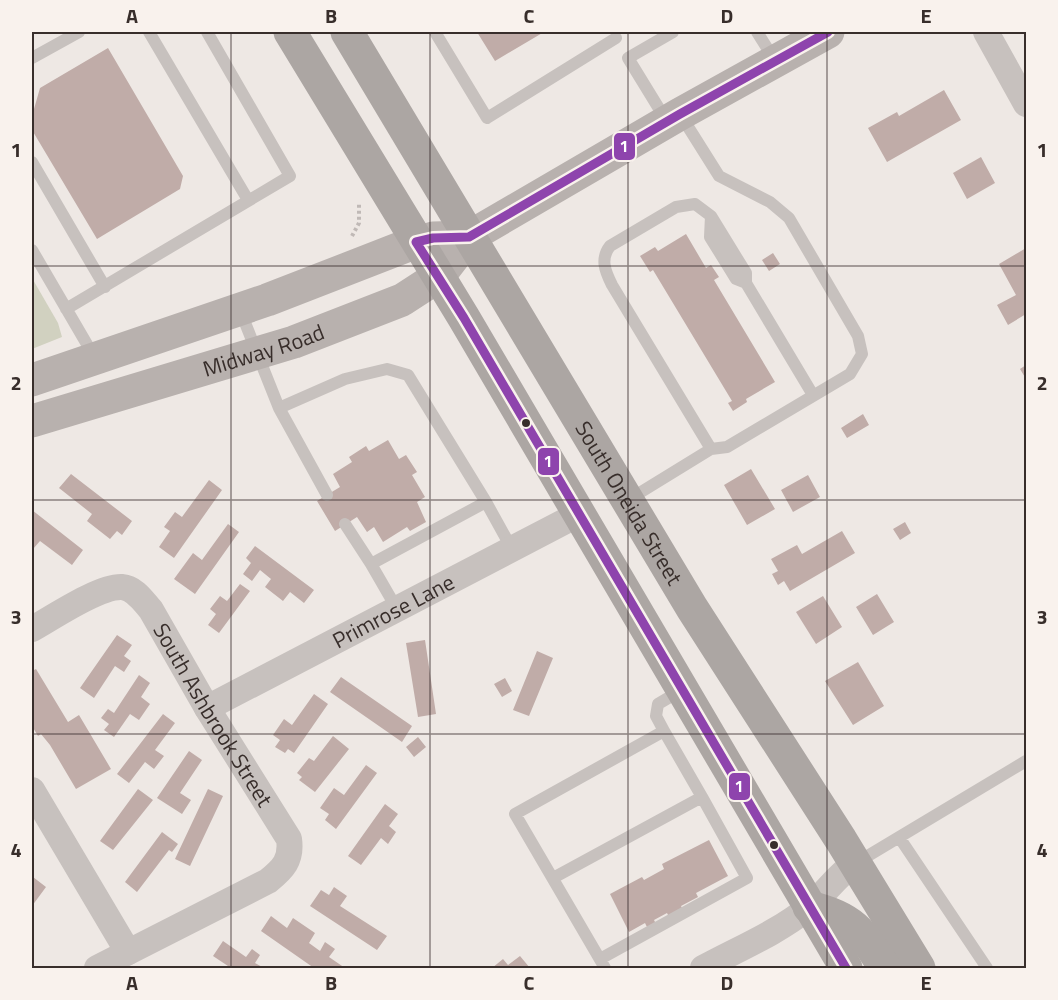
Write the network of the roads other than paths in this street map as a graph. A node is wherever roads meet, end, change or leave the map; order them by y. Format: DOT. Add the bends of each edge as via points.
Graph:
graph roads {
  1 [pos="79,32"];
  2 [pos="149,32"];
  3 [pos="207,32"];
  4 [pos="290,32"];
  5 [pos="346,32"];
  6 [pos="435,32"];
  7 [pos="673,32"];
  8 [pos="757,32"];
  9 [pos="828,32"];
  10 [pos="986,32"];
  11 [pos="614,35"];
  12 [pos="658,35"];
  13 [pos="32,58"];
  14 [pos="628,58"];
  15 [pos="775,60"];
  16 [pos="1026,104"];
  17 [pos="673,118"];
  18 [pos="32,162"];
  19 [pos="248,200"];
  20 [pos="470,237"];
  21 [pos="416,243"];
  22 [pos="32,250"];
  23 [pos="439,276"];
  24 [pos="105,287"];
  25 [pos="66,309"];
  26 [pos="240,310"];
  27 [pos="259,353"];
  28 [pos="96,359"];
  29 [pos="32,380"];
  30 [pos="813,395"];
  31 [pos="279,408"];
  32 [pos="32,421"];
  33 [pos="711,449"];
  34 [pos="327,495"];
  35 [pos="627,500"];
  36 [pos="486,502"];
  37 [pos="579,514"];
  38 [pos="345,525"];
  39 [pos="512,549"];
  40 [pos="371,564"];
  41 [pos="397,609"];
  42 [pos="32,629"];
  43 [pos="680,691"];
  44 [pos="207,708"];
  45 [pos="664,731"];
  46 [pos="1026,760"];
  47 [pos="32,790"];
  48 [pos="702,797"];
  49 [pos="898,837"];
  50 [pos="855,864"];
  51 [pos="553,878"];
  52 [pos="809,907"];
  53 [pos="128,952"];
  54 [pos="602,964"];
  55 [pos="97,969"];
  56 [pos="703,969"];
  57 [pos="846,969"];
  58 [pos="885,969"];
  59 [pos="918,969"];
  60 [pos="987,969"];
  1 -- 13 [label="lane"];
  2 -- 19 [label="lane"];
  3 -- 19 [label="lane" via="290,176"];
  4 -- 21 [label="highway"];
  5 -- 20 [label="highway, South Oneida Street"];
  6 -- 11 [label="lane" via="487,118"];
  7 -- 12 [label="lane"];
  8 -- 15 [label="lane"];
  9 -- 15 [label="main road, Midway Road"];
  10 -- 16 [label="street"];
  11 -- 14 [label="lane"];
  12 -- 14 [label="lane"];
  14 -- 17 [label="lane"];
  15 -- 17 [label="main road, Midway Road"];
  17 -- 20 [label="main road, Midway Road"];
  17 -- 30 [label="lane" via="719,176 782,210 858,336 862,354 855,368"];
  18 -- 24 [label="lane"];
  19 -- 24 [label="lane"];
  20 -- 21 [label="main road, Midway Road" via="433,238"];
  20 -- 23 [label="main road, Midway Road"];
  20 -- 35 [label="highway, South Oneida Street"];
  21 -- 23 [label="highway, South Oneida Street"];
  21 -- 26 [label="main road, Midway Road"];
  22 -- 25 [label="lane"];
  23 -- 27 [label="main road, Midway Road" via="402,300"];
  23 -- 37 [label="highway, South Oneida Street"];
  24 -- 25 [label="lane"];
  25 -- 28 [label="lane"];
  26 -- 27 [label="lane"];
  26 -- 28 [label="main road, Midway Road"];
  27 -- 31 [label="lane"];
  27 -- 32 [label="main road, Midway Road"];
  28 -- 29 [label="main road, Midway Road"];
  30 -- 33 [label="lane" via="728,447"];
  30 -- 33 [label="lane" via="711,216 695,204 676,207 610,246 603,264"];
  31 -- 34 [label="lane"];
  31 -- 36 [label="lane" via="345,379 387,369 408,375"];
  33 -- 35 [label="lane"];
  35 -- 50 [label="highway, South Oneida Street"];
  36 -- 39 [label="lane"];
  36 -- 40 [label="lane"];
  37 -- 39 [label="street, Primrose Lane"];
  37 -- 43 [label="highway, South Oneida Street"];
  38 -- 40 [label="lane"];
  39 -- 41 [label="street, Primrose Lane"];
  40 -- 41 [label="lane"];
  41 -- 44 [label="street, Primrose Lane"];
  42 -- 44 [label="street, South Ashbrook Street" via="103,592 122,587 140,596 151,610"];
  43 -- 45 [label="lane" via="658,704 656,716"];
  43 -- 52 [label="highway, South Oneida Street"];
  44 -- 53 [label="street, South Ashbrook Street" via="278,818 290,839 291,853 284,868 267,881"];
  45 -- 48 [label="lane"];
  45 -- 51 [label="lane" via="515,814"];
  46 -- 49 [label="lane"];
  47 -- 53 [label="street"];
  48 -- 51 [label="lane"];
  48 -- 54 [label="lane" via="747,878"];
  49 -- 50 [label="lane"];
  49 -- 60 [label="lane"];
  50 -- 52 [label="street"];
  50 -- 59 [label="highway, South Oneida Street"];
  51 -- 54 [label="lane"];
  52 -- 56 [label="street"];
  52 -- 57 [label="highway, South Oneida Street"];
  52 -- 58 [label="highway" via="852,923"];
  53 -- 55 [label="street"];
}
